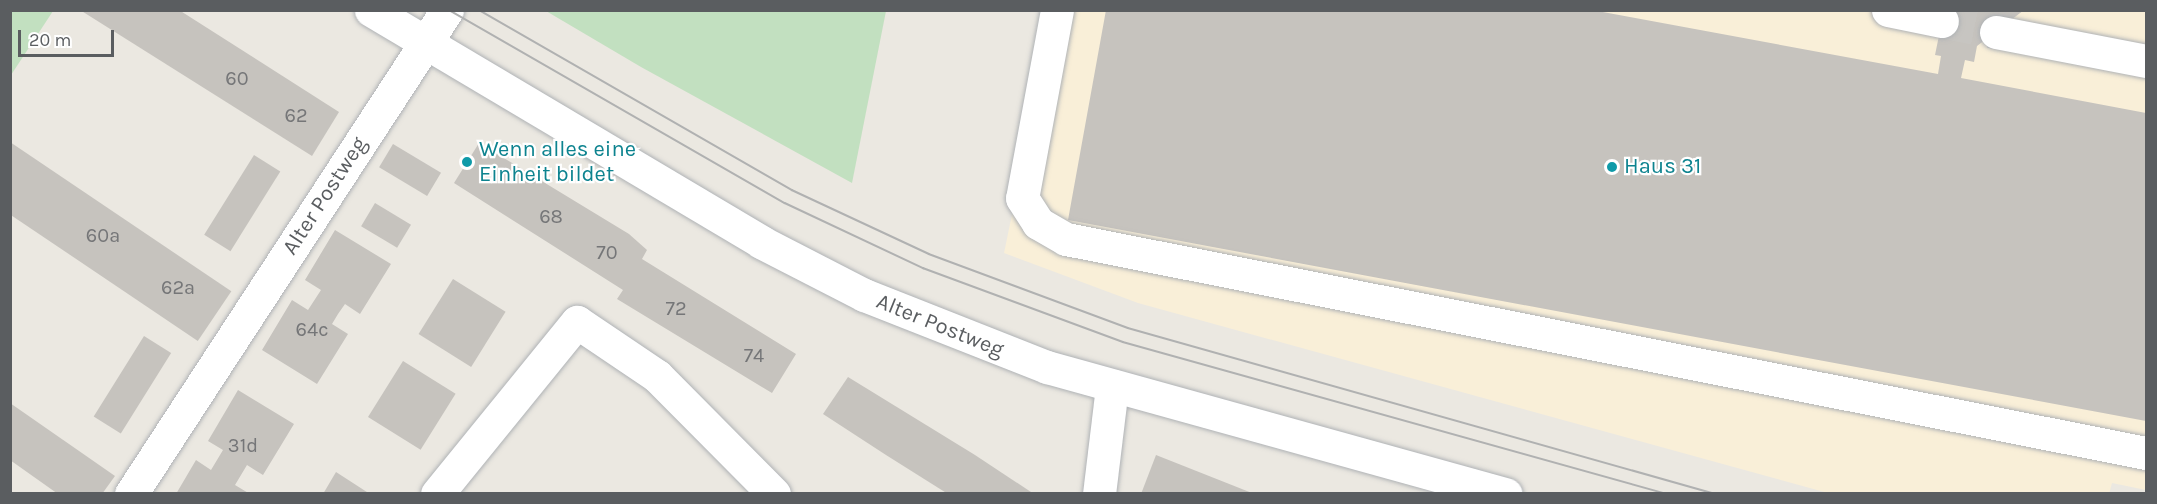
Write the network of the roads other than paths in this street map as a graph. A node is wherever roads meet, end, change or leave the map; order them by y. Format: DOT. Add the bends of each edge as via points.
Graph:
graph roads {
  1 [pos="371,10"];
  2 [pos="447,10"];
  3 [pos="1058,10"];
  4 [pos="1888,10"];
  5 [pos="1942,21"];
  6 [pos="1996,32"];
  7 [pos="424,42"];
  8 [pos="2146,61"];
  9 [pos="1112,386"];
  10 [pos="2146,453"];
  11 [pos="131,494"];
  12 [pos="437,494"];
  13 [pos="774,494"];
  14 [pos="1099,494"];
  15 [pos="1506,494"];
  1 -- 7 [label="street, Alter Postweg"];
  2 -- 7 [label="street"];
  3 -- 10 [label="street" via="1022,198 1038,223 1066,239"];
  4 -- 5 [label="street"];
  6 -- 8 [label="street"];
  7 -- 9 [label="street, Alter Postweg" via="761,242 864,295 993,349"];
  7 -- 11 [label="street, Alter Postweg"];
  9 -- 14 [label="street"];
  9 -- 15 [label="street, Alter Postweg"];
  12 -- 13 [label="street" via="577,322 657,376"];
}
